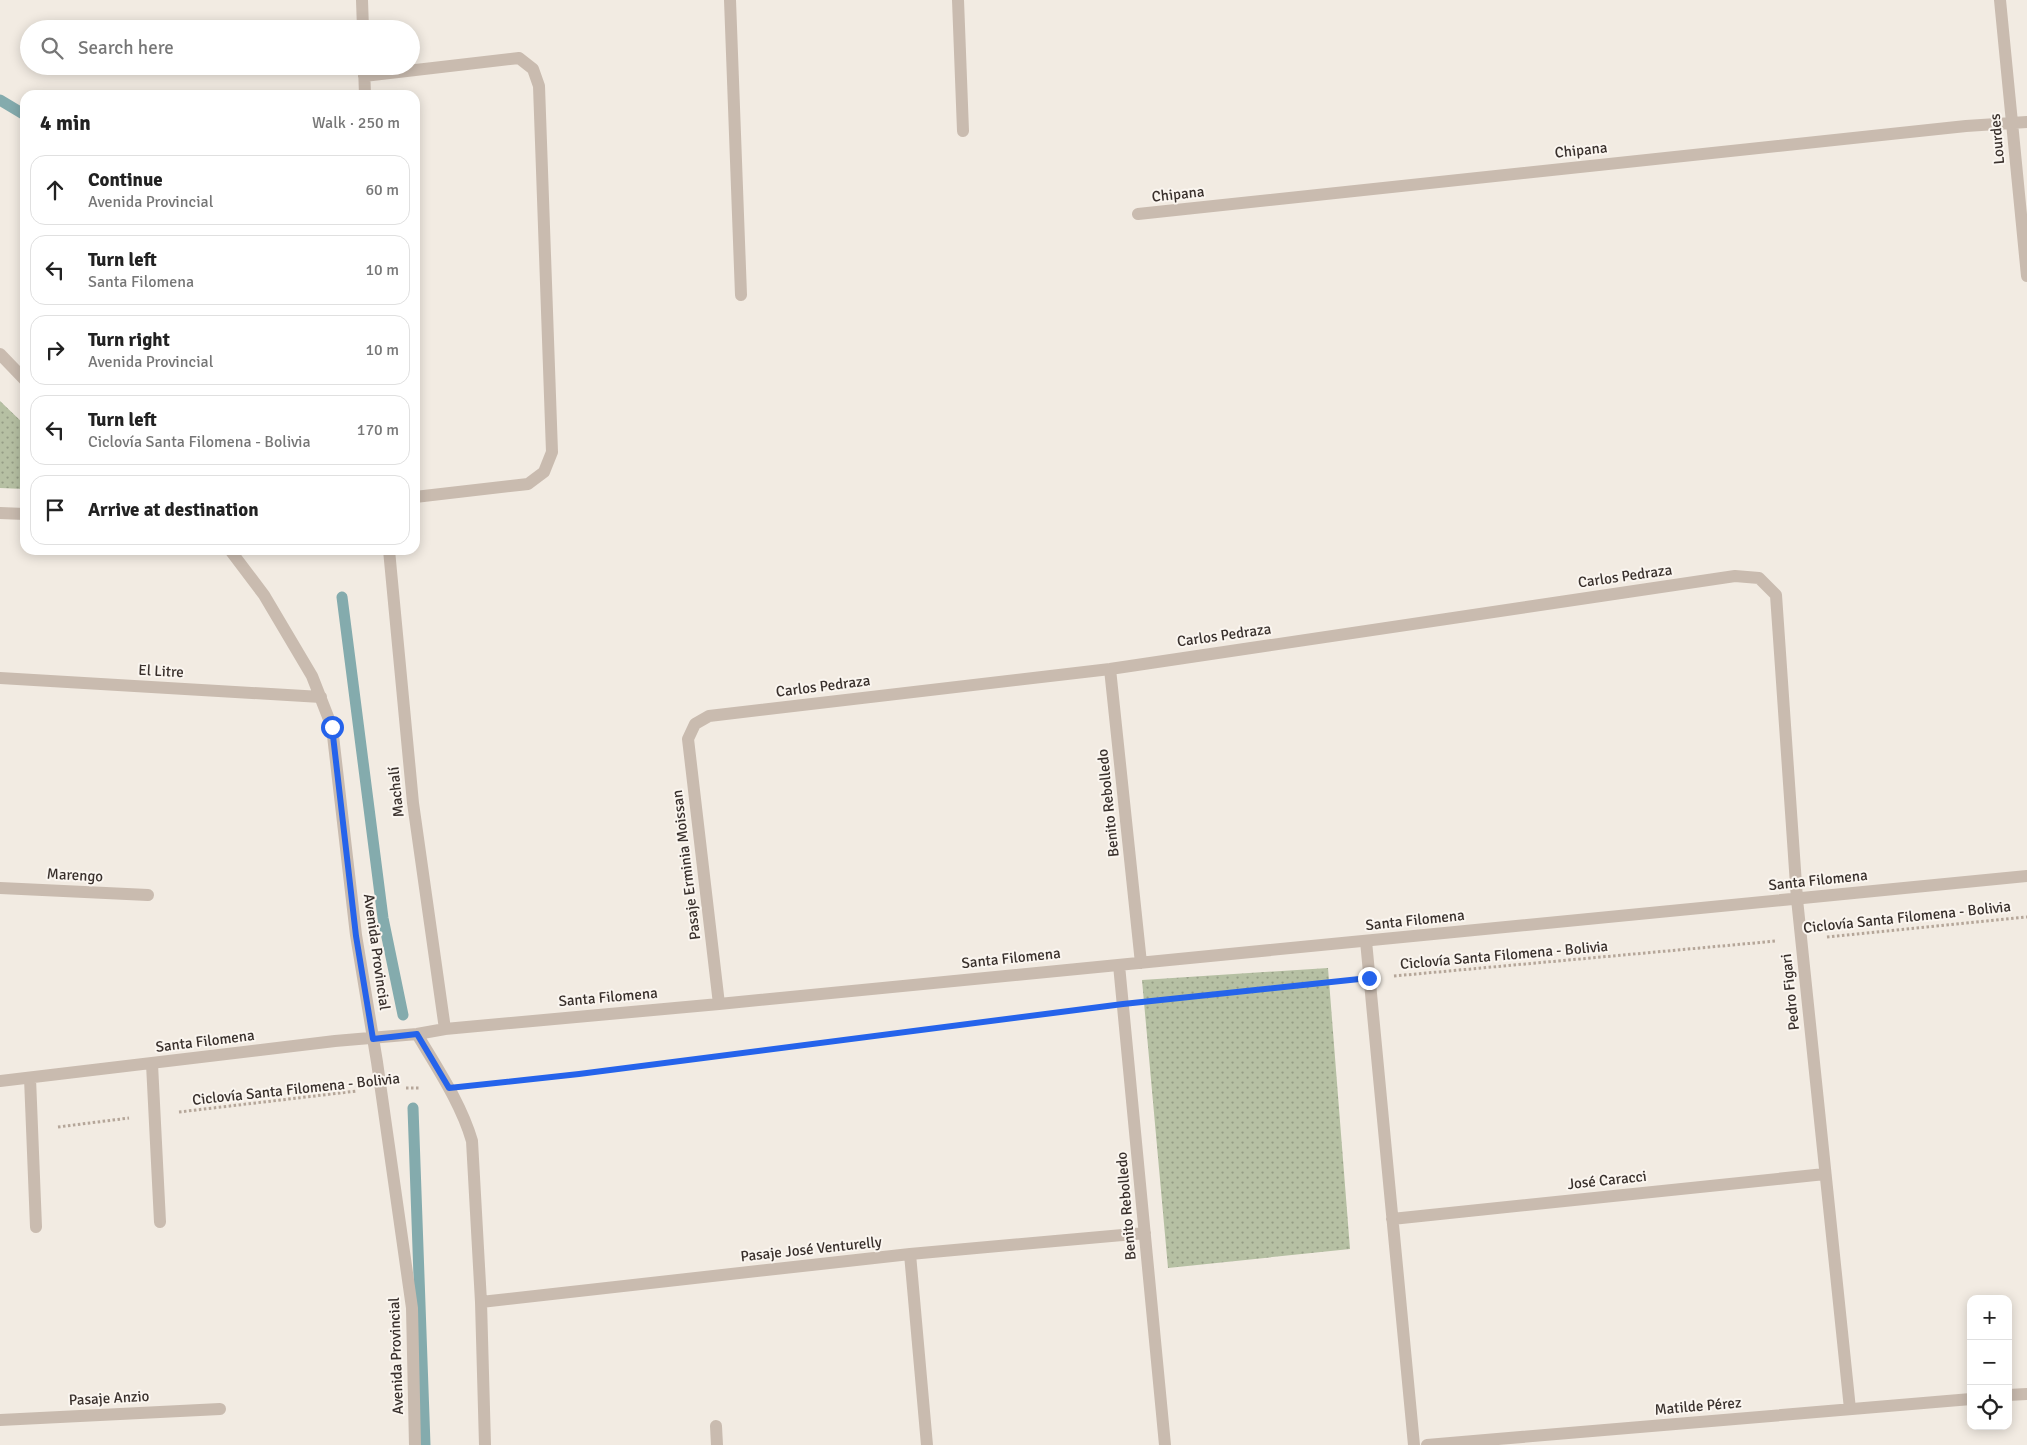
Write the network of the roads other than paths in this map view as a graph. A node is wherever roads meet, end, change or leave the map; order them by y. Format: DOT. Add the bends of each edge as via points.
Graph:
graph roads {
  1 [pos="362,0"];
  2 [pos="730,0"];
  3 [pos="958,0"];
  4 [pos="2000,0"];
  5 [pos="363,20"];
  6 [pos="420,66"];
  7 [pos="364,75"];
  8 [pos="365,90"];
  9 [pos="2027,122"];
  10 [pos="2012,123"];
  11 [pos="963,131"];
  12 [pos="1138,214"];
  13 [pos="2027,276"];
  14 [pos="741,295"];
  15 [pos="0,354"];
  16 [pos="20,375"];
  17 [pos="420,496"];
  18 [pos="0,513"];
  19 [pos="20,514"];
  20 [pos="234,555"];
  21 [pos="389,555"];
  22 [pos="1759,578"];
  23 [pos="1110,669"];
  24 [pos="0,678"];
  25 [pos="321,697"];
  26 [pos="695,724"];
  27 [pos="2027,876"];
  28 [pos="0,888"];
  29 [pos="148,895"];
  30 [pos="1796,899"];
  31 [pos="1366,941"];
  32 [pos="1141,963"];
  33 [pos="1119,965"];
  34 [pos="719,1004"];
  35 [pos="445,1029"];
  36 [pos="417,1034"];
  37 [pos="373,1039"];
  38 [pos="152,1064"];
  39 [pos="30,1078"];
  40 [pos="0,1081"];
  41 [pos="1825,1174"];
  42 [pos="1392,1218"];
  43 [pos="160,1222"];
  44 [pos="36,1227"];
  45 [pos="1145,1233"];
  46 [pos="910,1254"];
  47 [pos="481,1302"];
  48 [pos="2027,1394"];
  49 [pos="2012,1395"];
  50 [pos="1967,1398"];
  51 [pos="220,1409"];
  52 [pos="1850,1409"];
  53 [pos="0,1420"];
  54 [pos="716,1426"];
  55 [pos="415,1445"];
  56 [pos="485,1445"];
  57 [pos="717,1445"];
  58 [pos="927,1445"];
  59 [pos="1165,1445"];
  60 [pos="1414,1445"];
  61 [pos="1427,1445"];
  1 -- 5 [label="street"];
  2 -- 14 [label="street"];
  3 -- 11 [label="street"];
  4 -- 10 [label="street, Lourdes"];
  6 -- 17 [label="street" via="519,58 534,69 539,86 552,452 544,472 528,484"];
  7 -- 8 [label="street"];
  9 -- 10 [label="street, Chipana"];
  10 -- 12 [label="street, Chipana"];
  10 -- 13 [label="street, Lourdes"];
  15 -- 16 [label="street"];
  18 -- 19 [label="street"];
  20 -- 25 [label="street, Avenida Provincial" via="264,595"];
  21 -- 35 [label="street, Machalí" via="413,804"];
  22 -- 23 [label="street, Carlos Pedraza" via="1735,576"];
  22 -- 30 [label="street, Pedro Figari" via="1776,595"];
  23 -- 26 [label="street, Carlos Pedraza" via="708,716"];
  23 -- 32 [label="street, Benito Rebolledo"];
  24 -- 25 [label="street, El Litre"];
  25 -- 37 [label="street, Avenida Provincial" via="332,727 356,936"];
  26 -- 34 [label="street, Pasaje Erminia Moissan" via="688,739"];
  27 -- 30 [label="street, Santa Filomena"];
  28 -- 29 [label="street, Marengo"];
  30 -- 31 [label="street, Santa Filomena"];
  30 -- 41 [label="street, Pedro Figari"];
  31 -- 32 [label="street, Santa Filomena"];
  31 -- 42 [label="street"];
  32 -- 33 [label="street, Santa Filomena"];
  33 -- 34 [label="street, Santa Filomena"];
  33 -- 45 [label="street, Benito Rebolledo"];
  34 -- 35 [label="street, Santa Filomena"];
  35 -- 36 [label="street, Santa Filomena"];
  36 -- 37 [label="street, Santa Filomena"];
  36 -- 47 [label="street" via="449,1088 472,1141"];
  37 -- 38 [label="street, Santa Filomena"];
  37 -- 55 [label="street, Avenida Provincial" via="412,1308"];
  38 -- 39 [label="street, Santa Filomena"];
  38 -- 43 [label="street"];
  39 -- 40 [label="street, Santa Filomena"];
  39 -- 44 [label="street"];
  41 -- 42 [label="street, José Caracci"];
  41 -- 52 [label="street, Pedro Figari"];
  42 -- 60 [label="street"];
  45 -- 46 [label="street, Pasaje José Venturelly"];
  45 -- 59 [label="street, Benito Rebolledo"];
  46 -- 47 [label="street, Pasaje José Venturelly"];
  46 -- 58 [label="street"];
  47 -- 56 [label="street"];
  48 -- 49 [label="street"];
  50 -- 52 [label="street, Matilde Pérez"];
  51 -- 53 [label="street, Pasaje Anzio"];
  52 -- 61 [label="street, Matilde Pérez"];
  54 -- 57 [label="street"];
}
